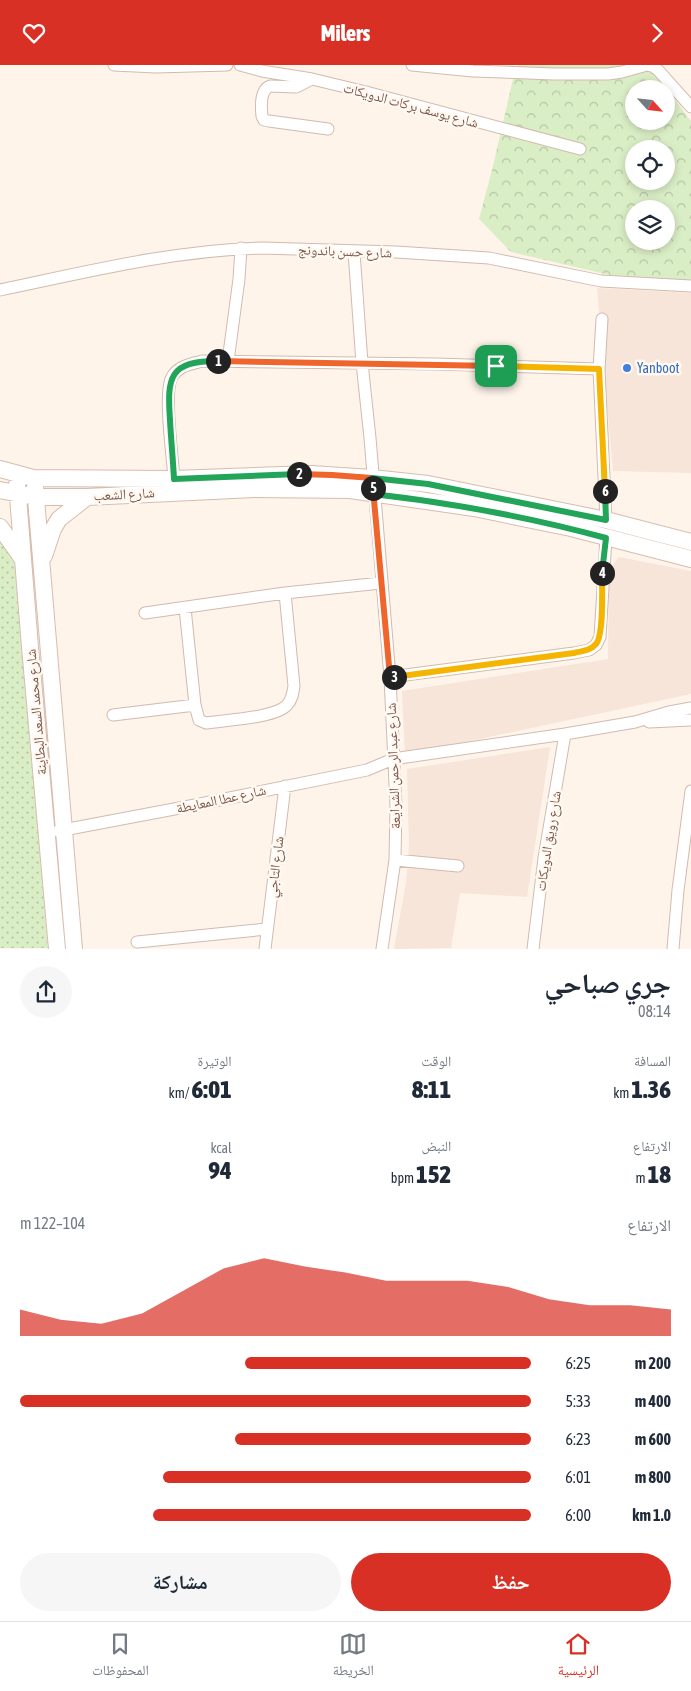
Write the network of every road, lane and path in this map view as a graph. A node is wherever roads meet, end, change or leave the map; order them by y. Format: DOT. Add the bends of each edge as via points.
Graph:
graph roads {
  1 [pos="114,65"];
  2 [pos="227,65"];
  3 [pos="240,65"];
  4 [pos="412,65"];
  5 [pos="312,79"];
  6 [pos="691,107"];
  7 [pos="328,129"];
  8 [pos="580,149"];
  9 [pos="241,248"];
  10 [pos="354,252"];
  11 [pos="691,286"];
  12 [pos="0,290"];
  13 [pos="602,319"];
  14 [pos="228,361"];
  15 [pos="362,363"];
  16 [pos="599,369"];
  17 [pos="0,469"];
  18 [pos="17,474"];
  19 [pos="34,477"];
  20 [pos="174,479"];
  21 [pos="373,486"];
  22 [pos="0,490"];
  23 [pos="17,494"];
  24 [pos="36,497"];
  25 [pos="87,497"];
  26 [pos="606,520"];
  27 [pos="0,527"];
  28 [pos="606,538"];
  29 [pos="691,542"];
  30 [pos="683,557"];
  31 [pos="23,559"];
  32 [pos="42,563"];
  33 [pos="691,567"];
  34 [pos="381,583"];
  35 [pos="285,593"];
  36 [pos="185,608"];
  37 [pos="145,613"];
  38 [pos="390,677"];
  39 [pos="195,705"];
  40 [pos="691,709"];
  41 [pos="113,715"];
  42 [pos="691,720"];
  43 [pos="635,722"];
  44 [pos="565,734"];
  45 [pos="393,759"];
  46 [pos="285,786"];
  47 [pos="691,791"];
  48 [pos="64,830"];
  49 [pos="47,833"];
  50 [pos="394,860"];
  51 [pos="458,866"];
  52 [pos="267,929"];
  53 [pos="137,942"];
  54 [pos="57,949"];
  55 [pos="74,949"];
  56 [pos="265,949"];
  57 [pos="382,949"];
  58 [pos="533,949"];
  59 [pos="673,949"];
  1 -- 2 [label="street"];
  3 -- 5 [label="street, شارع يوسف بركات الدويكات"];
  4 -- 6 [label="street" via="570,75 622,72 652,66"];
  5 -- 7 [label="street" via="296,87 266,88 262,116 269,121"];
  5 -- 8 [label="street, شارع يوسف بركات الدويكات"];
  9 -- 10 [label="street, شارع حسن باندونج"];
  9 -- 12 [label="street, شارع حسن باندونج" via="139,261"];
  9 -- 14 [label="street"];
  10 -- 11 [label="street, شارع حسن باندونج" via="489,258 601,281"];
  10 -- 15 [label="street, شارع عبد الرحمن الشرايعة"];
  13 -- 16 [label="street"];
  14 -- 15 [label="street"];
  14 -- 20 [label="street" via="202,361 185,366 169,382"];
  15 -- 16 [label="street"];
  15 -- 21 [label="street, شارع عبد الرحمن الشرايعة"];
  16 -- 26 [label="street"];
  17 -- 18 [label="main road, شارع الشعب"];
  18 -- 19 [label="main road, شارع الشعب"];
  18 -- 23 [label="main road, شارع محمد السعد البطاينة"];
  19 -- 20 [label="main road, شارع الشعب"];
  19 -- 24 [label="main road, شارع محمد السعد البطاينة"];
  20 -- 21 [label="main road, شارع الشعب" via="332,475"];
  21 -- 25 [label="main road, شارع الشعب" via="350,490 282,488"];
  21 -- 26 [label="main road, شارع الشعب" via="428,484"];
  21 -- 28 [label="main road, شارع الشعب"];
  21 -- 34 [label="street, شارع عبد الرحمن الشرايعة"];
  22 -- 23 [label="main road, شارع الشعب"];
  23 -- 24 [label="main road, شارع الشعب"];
  23 -- 31 [label="main road, شارع محمد السعد البطاينة"];
  24 -- 25 [label="main road, شارع الشعب"];
  24 -- 32 [label="main road, شارع محمد السعد البطاينة"];
  25 -- 32 [label="main road" via="59,519"];
  26 -- 29 [label="main road, شارع الشعب"];
  27 -- 31 [label="main road"];
  28 -- 30 [label="main road, شارع الشعب"];
  28 -- 38 [label="street" via="601,631 598,642 589,650"];
  30 -- 33 [label="main road"];
  31 -- 49 [label="main road, شارع محمد السعد البطاينة"];
  32 -- 48 [label="main road, شارع محمد السعد البطاينة"];
  34 -- 35 [label="street"];
  34 -- 38 [label="street, شارع عبد الرحمن الشرايعة"];
  35 -- 36 [label="street"];
  35 -- 39 [label="street" via="294,686 286,706 266,715 206,723 199,720"];
  36 -- 37 [label="street"];
  36 -- 39 [label="street"];
  38 -- 45 [label="street, شارع عبد الرحمن الشرايعة"];
  39 -- 41 [label="street"];
  40 -- 42 [label="street"];
  40 -- 43 [label="street"];
  42 -- 43 [label="street"];
  43 -- 44 [label="street"];
  44 -- 45 [label="street"];
  44 -- 58 [label="street, شارع رويق الدويكات" via="544,858"];
  45 -- 46 [label="street, شارع عطا المعايطة" via="367,770"];
  45 -- 50 [label="street, شارع عبد الرحمن الشرايعة" via="396,806"];
  46 -- 48 [label="street, شارع عطا المعايطة"];
  46 -- 52 [label="street, شارع التاجي"];
  47 -- 59 [label="street"];
  48 -- 49 [label="street, شارع عطا المعايطة"];
  48 -- 55 [label="main road, شارع محمد السعد البطاينة"];
  49 -- 54 [label="main road, شارع محمد السعد البطاينة"];
  50 -- 51 [label="street"];
  50 -- 57 [label="street, شارع عبد الرحمن الشرايعة"];
  52 -- 53 [label="street"];
  52 -- 56 [label="street, شارع التاجي"];
}
